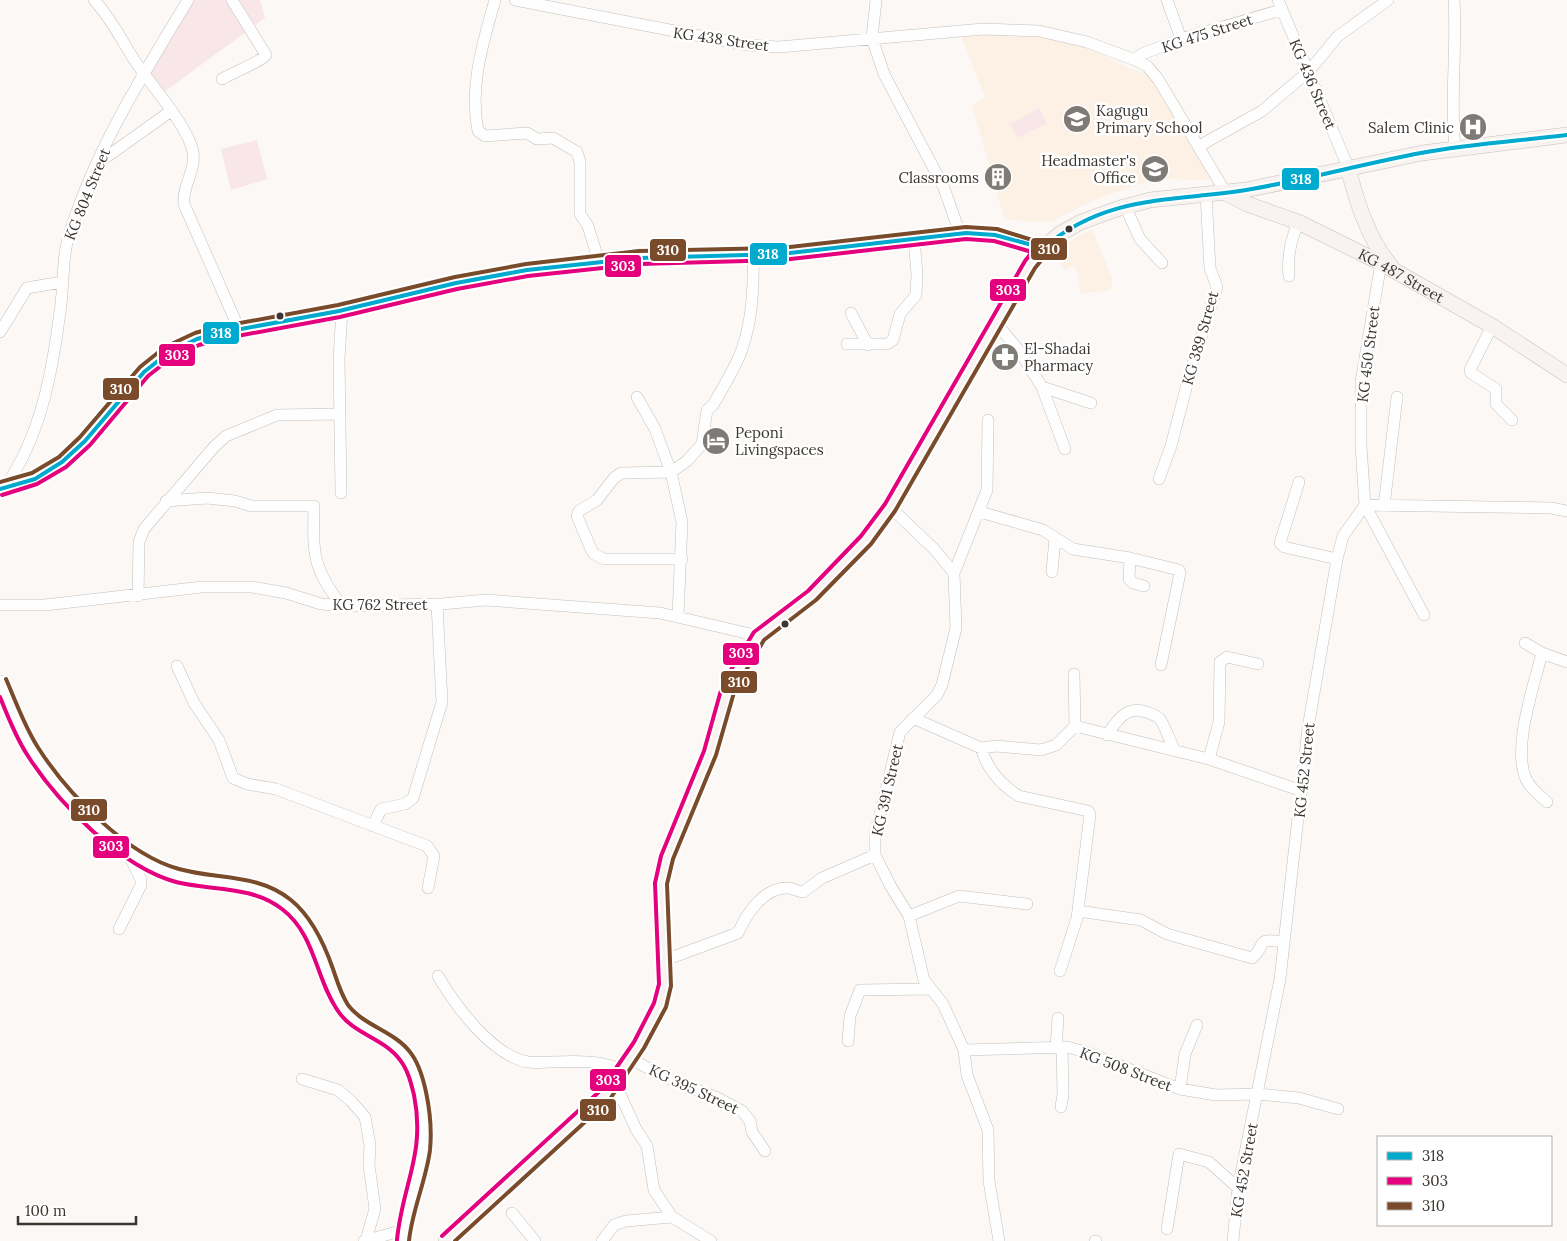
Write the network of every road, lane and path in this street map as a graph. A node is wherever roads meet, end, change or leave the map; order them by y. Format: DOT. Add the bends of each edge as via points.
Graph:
graph roads {
  1 [pos="94,0"];
  2 [pos="188,0"];
  3 [pos="232,0"];
  4 [pos="495,0"];
  5 [pos="515,0"];
  6 [pos="876,0"];
  7 [pos="1167,0"];
  8 [pos="1388,0"];
  9 [pos="1454,0"];
  10 [pos="1280,5"];
  11 [pos="872,38"];
  12 [pos="1181,39"];
  13 [pos="1135,60"];
  14 [pos="1309,71"];
  15 [pos="144,74"];
  16 [pos="222,79"];
  17 [pos="171,111"];
  18 [pos="1567,135"];
  19 [pos="1198,146"];
  20 [pos="1455,148"];
  21 [pos="96,164"];
  22 [pos="1348,168"];
  23 [pos="1226,193"];
  24 [pos="1206,194"];
  25 [pos="1125,206"];
  26 [pos="1298,222"];
  27 [pos="960,234"];
  28 [pos="914,239"];
  29 [pos="1042,248"];
  30 [pos="753,257"];
  31 [pos="599,262"];
  32 [pos="1381,262"];
  33 [pos="1162,263"];
  34 [pos="1395,271"];
  35 [pos="1289,276"];
  36 [pos="62,282"];
  37 [pos="342,310"];
  38 [pos="851,313"];
  39 [pos="997,324"];
  40 [pos="1492,326"];
  41 [pos="239,329"];
  42 [pos="0,332"];
  43 [pos="847,344"];
  44 [pos="868,345"];
  45 [pos="1567,376"];
  46 [pos="1042,387"];
  47 [pos="638,397"];
  48 [pos="1397,397"];
  49 [pos="1091,403"];
  50 [pos="339,414"];
  51 [pos="988,420"];
  52 [pos="1512,420"];
  53 [pos="1065,449"];
  54 [pos="671,472"];
  55 [pos="1159,479"];
  56 [pos="1299,482"];
  57 [pos="1,490"];
  58 [pos="341,493"];
  59 [pos="166,502"];
  60 [pos="1365,505"];
  61 [pos="1384,506"];
  62 [pos="890,507"];
  63 [pos="1567,511"];
  64 [pos="980,512"];
  65 [pos="1055,538"];
  66 [pos="1130,558"];
  67 [pos="682,559"];
  68 [pos="1337,559"];
  69 [pos="1052,572"];
  70 [pos="954,573"];
  71 [pos="1144,586"];
  72 [pos="138,596"];
  73 [pos="436,604"];
  74 [pos="0,605"];
  75 [pos="341,606"];
  76 [pos="1424,615"];
  77 [pos="678,616"];
  78 [pos="759,636"];
  79 [pos="1525,643"];
  80 [pos="1542,653"];
  81 [pos="1567,662"];
  82 [pos="1161,664"];
  83 [pos="1258,664"];
  84 [pos="177,666"];
  85 [pos="1074,674"];
  86 [pos="0,681"];
  87 [pos="913,718"];
  88 [pos="1075,726"];
  89 [pos="1107,734"];
  90 [pos="981,748"];
  91 [pos="1175,752"];
  92 [pos="1209,760"];
  93 [pos="1302,791"];
  94 [pos="1547,802"];
  95 [pos="373,826"];
  96 [pos="126,848"];
  97 [pos="875,855"];
  98 [pos="428,888"];
  99 [pos="1027,904"];
  100 [pos="1078,911"];
  101 [pos="909,916"];
  102 [pos="119,928"];
  103 [pos="1283,942"];
  104 [pos="664,960"];
  105 [pos="1060,971"];
  106 [pos="438,976"];
  107 [pos="930,989"];
  108 [pos="1058,1018"];
  109 [pos="1197,1025"];
  110 [pos="848,1041"];
  111 [pos="1059,1048"];
  112 [pos="964,1050"];
  113 [pos="627,1064"];
  114 [pos="302,1079"];
  115 [pos="615,1083"];
  116 [pos="1180,1089"];
  117 [pos="1258,1094"];
  118 [pos="1061,1107"];
  119 [pos="1338,1109"];
  120 [pos="764,1151"];
  121 [pos="1238,1188"];
  122 [pos="512,1213"];
  123 [pos="672,1217"];
  124 [pos="1167,1229"];
  125 [pos="403,1236"];
  126 [pos="365,1240"];
  127 [pos="446,1241"];
  128 [pos="535,1241"];
  129 [pos="602,1241"];
  130 [pos="711,1241"];
  131 [pos="999,1241"];
  132 [pos="1233,1241"];
  1 -- 15 [label="street" via="112,21"];
  2 -- 15 [label="street, KG 804 Street"];
  3 -- 16 [label="street" via="266,56"];
  4 -- 31 [label="street" via="477,66 475,103 478,131 485,136 527,133 538,139 553,138 577,152 580,162 580,214 588,226"];
  5 -- 11 [label="street, KG 438 Street" via="746,45 779,47"];
  6 -- 11 [label="street"];
  7 -- 12 [label="street"];
  8 -- 14 [label="street" via="1338,36"];
  9 -- 20 [label="street" via="1452,92"];
  10 -- 12 [label="street, KG 475 Street"];
  10 -- 14 [label="street, KG 436 Street"];
  11 -- 13 [label="street, KG 438 Street" via="999,29 1039,31 1087,42"];
  11 -- 27 [label="street" via="884,74 944,188"];
  12 -- 13 [label="street, KG 475 Street" via="1142,54"];
  13 -- 19 [label="street, KG 438 Street" via="1147,66 1158,79"];
  14 -- 19 [label="street" via="1262,111"];
  14 -- 22 [label="street, KG 436 Street"];
  15 -- 17 [label="street"];
  15 -- 21 [label="street, KG 804 Street"];
  17 -- 21 [label="street"];
  17 -- 41 [label="street" via="193,154 184,196 186,210"];
  18 -- 20 [label="main road"];
  19 -- 23 [label="street, KG 438 Street"];
  20 -- 22 [label="main road"];
  21 -- 36 [label="street, KG 804 Street" via="70,229"];
  22 -- 23 [label="main road"];
  22 -- 34 [label="main road" via="1355,198 1381,254"];
  23 -- 24 [label="main road"];
  23 -- 26 [label="main road, KG 487 Street"];
  24 -- 25 [label="main road"];
  24 -- 55 [label="street, KG 389 Street" via="1210,268 1217,287 1191,369 1172,446"];
  25 -- 29 [label="main road" via="1080,222"];
  25 -- 33 [label="street" via="1140,239"];
  26 -- 32 [label="main road, KG 487 Street"];
  26 -- 35 [label="street" via="1290,242"];
  27 -- 28 [label="main road"];
  27 -- 29 [label="main road" via="986,233"];
  28 -- 30 [label="main road"];
  28 -- 44 [label="street" via="916,295 900,314 893,340 887,344"];
  29 -- 39 [label="main road"];
  30 -- 31 [label="main road" via="652,257"];
  30 -- 54 [label="street" via="753,292 741,353 713,405 706,410 702,444 687,461"];
  31 -- 37 [label="main road" via="524,270 409,292"];
  32 -- 34 [label="main road, KG 487 Street"];
  32 -- 60 [label="street, KG 450 Street" via="1361,382"];
  34 -- 40 [label="main road, KG 487 Street"];
  36 -- 42 [label="street" via="28,288"];
  36 -- 57 [label="street, KG 804 Street" via="61,304 40,418 23,456"];
  37 -- 41 [label="main road"];
  37 -- 50 [label="street" via="338,359"];
  38 -- 44 [label="street"];
  39 -- 46 [label="street"];
  39 -- 62 [label="main road"];
  40 -- 45 [label="main road, KG 487 Street"];
  40 -- 52 [label="street" via="1470,370 1496,389 1496,404"];
  41 -- 57 [label="main road" via="192,341 158,358 144,370 82,446 60,466 35,479"];
  43 -- 44 [label="street"];
  46 -- 49 [label="street"];
  46 -- 53 [label="street"];
  47 -- 54 [label="street" via="655,429"];
  48 -- 61 [label="street"];
  50 -- 58 [label="street"];
  50 -- 59 [label="street" via="277,415 239,430 214,447"];
  51 -- 64 [label="street" via="987,490"];
  54 -- 67 [label="street" via="682,522"];
  54 -- 67 [label="street" via="621,474 577,516 594,554 604,559"];
  56 -- 68 [label="street" via="1280,543 1284,547"];
  59 -- 72 [label="street" via="141,535"];
  59 -- 75 [label="street" via="207,498 251,506 314,506 313,550 316,562 324,582"];
  60 -- 61 [label="street"];
  60 -- 68 [label="street, KG 452 Street" via="1343,536"];
  60 -- 76 [label="street"];
  61 -- 63 [label="street" via="1551,508"];
  62 -- 70 [label="street"];
  62 -- 78 [label="main road" via="866,540 836,572 799,607"];
  64 -- 65 [label="street" via="1042,530"];
  64 -- 70 [label="street"];
  65 -- 66 [label="street" via="1072,549"];
  65 -- 69 [label="street"];
  66 -- 71 [label="street" via="1129,579"];
  66 -- 82 [label="street" via="1179,570 1180,573"];
  67 -- 77 [label="street"];
  68 -- 93 [label="street, KG 452 Street" via="1308,728"];
  70 -- 87 [label="street, KG 391 Street" via="956,628 942,685"];
  72 -- 74 [label="street, KG 762 Street" via="45,606"];
  72 -- 75 [label="street, KG 762 Street" via="202,587 252,587"];
  73 -- 75 [label="street, KG 762 Street"];
  73 -- 77 [label="street, KG 762 Street" via="494,600"];
  73 -- 95 [label="street" via="442,692 440,709 413,798 405,804 381,809"];
  77 -- 78 [label="street, KG 762 Street"];
  78 -- 104 [label="main road" via="729,686 710,753 667,857 661,883"];
  79 -- 80 [label="street"];
  80 -- 81 [label="street"];
  80 -- 94 [label="street" via="1522,746 1527,782"];
  83 -- 92 [label="street" via="1227,657 1220,662 1218,722"];
  84 -- 95 [label="street" via="194,703 219,740 233,778 276,789"];
  85 -- 88 [label="street"];
  86 -- 96 [label="street" via="34,754 65,793"];
  87 -- 90 [label="street"];
  87 -- 97 [label="street, KG 391 Street" via="900,732 875,834"];
  88 -- 89 [label="street"];
  88 -- 90 [label="street" via="1056,745 1041,750"];
  89 -- 91 [label="street"];
  89 -- 91 [label="street" via="1117,720 1137,709 1154,714 1160,720"];
  90 -- 100 [label="street" via="988,767 1010,791 1019,796 1089,812"];
  91 -- 92 [label="street"];
  92 -- 93 [label="street"];
  93 -- 103 [label="street, KG 452 Street"];
  95 -- 98 [label="street" via="432,850 434,856"];
  96 -- 102 [label="street" via="141,885"];
  96 -- 125 [label="street" via="157,869 177,876 241,884 265,891 286,903 316,940 332,986 345,1010 404,1054 414,1075 426,1134 421,1170"];
  97 -- 101 [label="street, KG 391 Street"];
  97 -- 104 [label="street" via="822,878 803,892 790,888 765,894 738,933"];
  99 -- 101 [label="street" via="959,896"];
  100 -- 103 [label="street" via="1141,920 1167,934 1252,958 1261,942"];
  100 -- 105 [label="street"];
  101 -- 107 [label="street, KG 391 Street" via="924,980"];
  103 -- 117 [label="street, KG 452 Street" via="1280,979"];
  104 -- 113 [label="main road" via="665,985 660,1005"];
  106 -- 113 [label="street, KG 395 Street" via="467,1020 514,1056 528,1062"];
  107 -- 110 [label="street" via="860,990 850,1016"];
  107 -- 112 [label="street, KG 391 Street" via="943,1004"];
  108 -- 111 [label="street"];
  109 -- 116 [label="street" via="1185,1054"];
  111 -- 112 [label="street, KG 508 Street"];
  111 -- 116 [label="street, KG 508 Street" via="1086,1052"];
  111 -- 118 [label="street" via="1064,1094"];
  112 -- 131 [label="street, KG 391 Street" via="967,1075 988,1130 989,1181"];
  113 -- 115 [label="main road"];
  113 -- 120 [label="street, KG 395 Street" via="718,1098 742,1111"];
  114 -- 126 [label="street" via="338,1090 365,1117 376,1209"];
  115 -- 123 [label="street" via="647,1146 654,1190"];
  115 -- 127 [label="main road"];
  116 -- 117 [label="street, KG 508 Street" via="1216,1095"];
  117 -- 119 [label="street, KG 508 Street" via="1299,1098"];
  117 -- 121 [label="street, KG 452 Street"];
  121 -- 124 [label="street" via="1209,1162 1179,1154"];
  121 -- 132 [label="street, KG 452 Street"];
  122 -- 128 [label="street"];
  123 -- 129 [label="street" via="626,1220 614,1225"];
  123 -- 130 [label="street"];
  125 -- 126 [label="street"];
}
